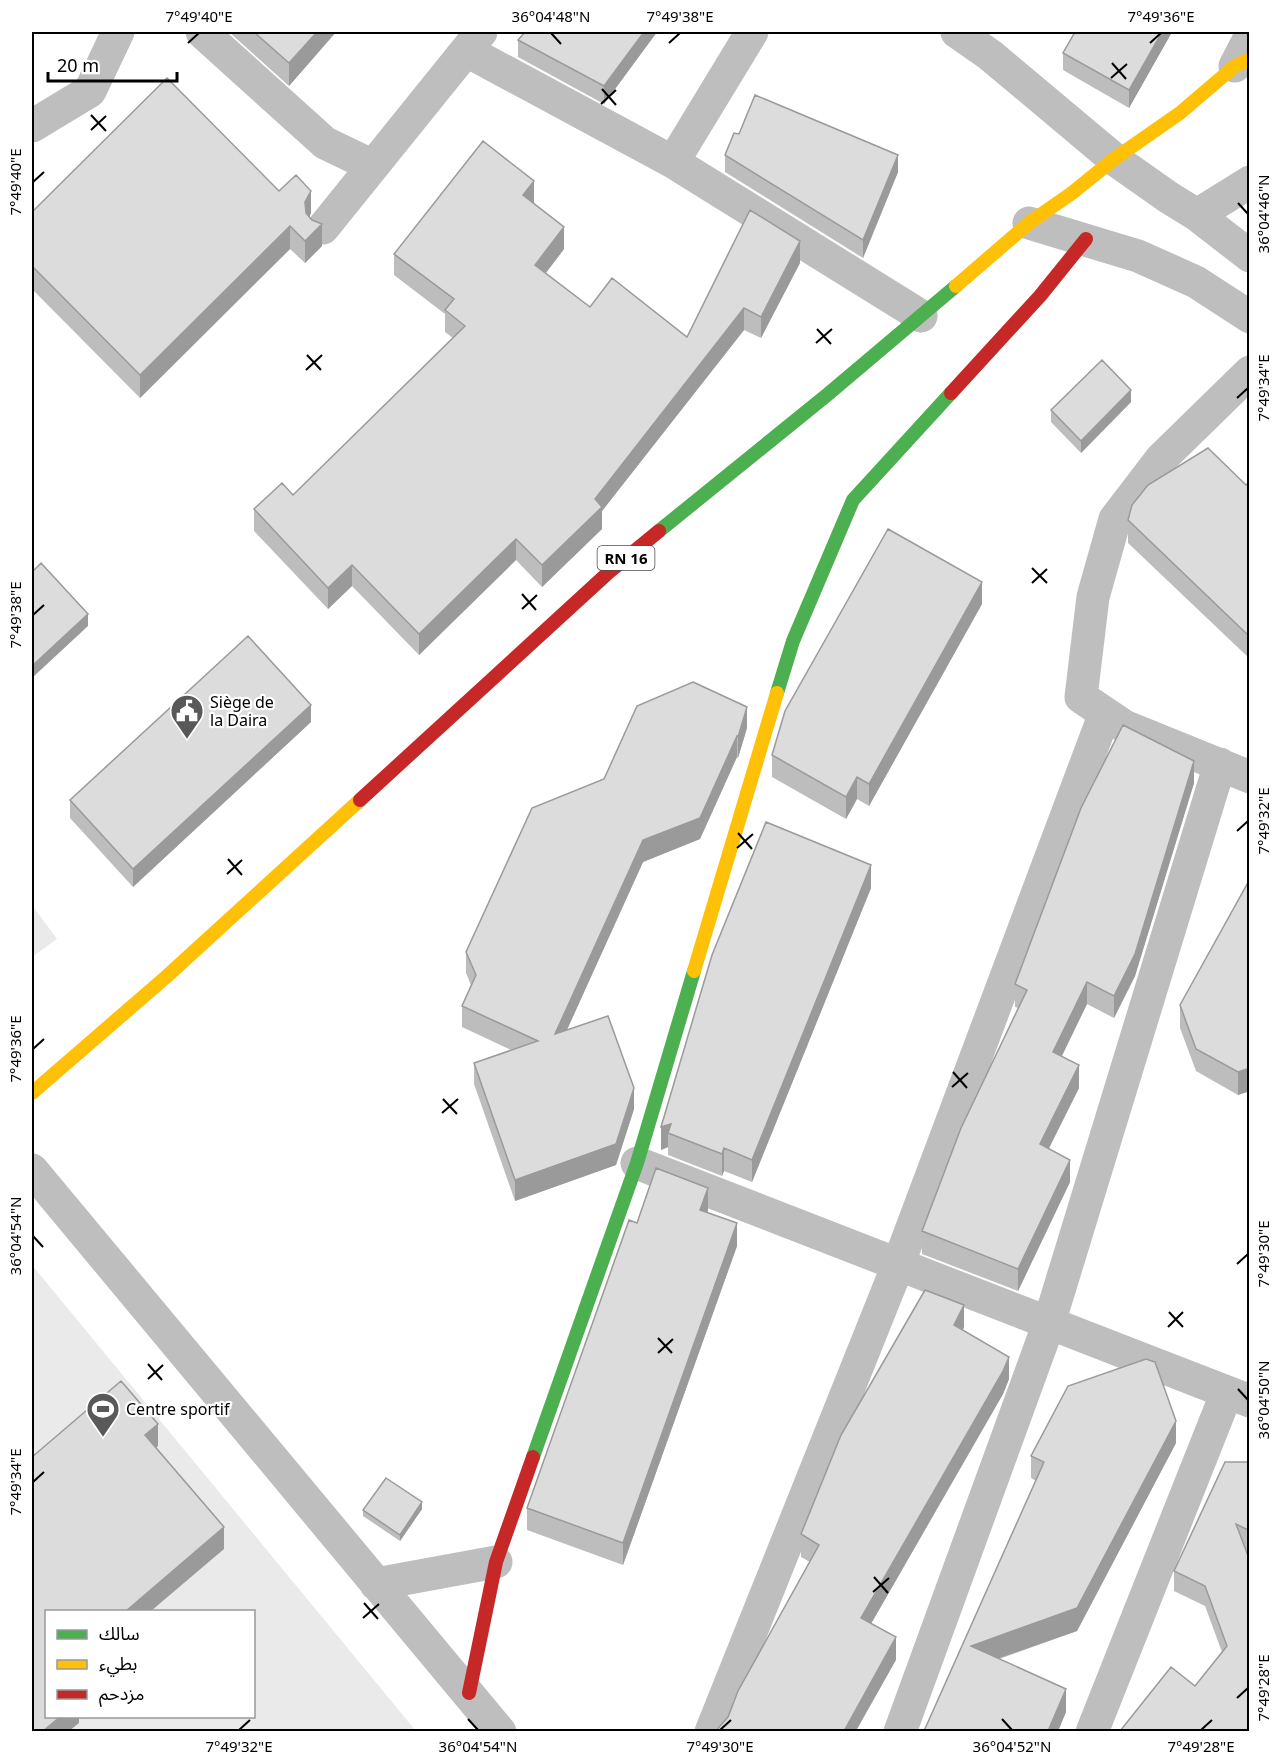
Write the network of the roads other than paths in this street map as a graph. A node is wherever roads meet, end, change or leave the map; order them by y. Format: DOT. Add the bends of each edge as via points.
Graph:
graph roads {
  1 [pos="118,32"];
  2 [pos="202,32"];
  3 [pos="752,32"];
  4 [pos="957,32"];
  5 [pos="1250,37"];
  6 [pos="474,41"];
  7 [pos="997,43"];
  8 [pos="1242,62"];
  9 [pos="32,126"];
  10 [pos="1114,159"];
  11 [pos="673,162"];
  12 [pos="374,166"];
  13 [pos="1250,182"];
  14 [pos="1197,215"];
  15 [pos="1029,224"];
  16 [pos="323,228"];
  17 [pos="1086,239"];
  18 [pos="1250,256"];
  19 [pos="921,315"];
  20 [pos="1250,317"];
  21 [pos="1250,372"];
  22 [pos="1104,713"];
  23 [pos="1235,770"];
  24 [pos="32,1093"];
  25 [pos="637,1163"];
  26 [pos="32,1170"];
  27 [pos="898,1265"];
  28 [pos="1049,1323"];
  29 [pos="1238,1396"];
  30 [pos="496,1562"];
  31 [pos="376,1584"];
  32 [pos="469,1693"];
  33 [pos="500,1731"];
  34 [pos="711,1731"];
  35 [pos="900,1731"];
  36 [pos="1092,1731"];
  1 -- 9 [label="street" via="90,91"];
  2 -- 12 [label="street" via="325,143"];
  3 -- 11 [label="street"];
  4 -- 7 [label="street"];
  5 -- 8 [label="street"];
  6 -- 11 [label="street"];
  6 -- 12 [label="street"];
  7 -- 10 [label="street"];
  8 -- 10 [label="street, RN 16" via="1180,114"];
  10 -- 14 [label="street"];
  10 -- 15 [label="street, RN 16"];
  11 -- 19 [label="street"];
  12 -- 16 [label="street"];
  13 -- 14 [label="street"];
  14 -- 18 [label="street"];
  15 -- 17 [label="street"];
  15 -- 19 [label="street, RN 16"];
  17 -- 20 [label="street" via="1138,256 1196,282"];
  17 -- 25 [label="street" via="1040,296 853,500 793,641"];
  19 -- 24 [label="street, RN 16" via="609,572 166,977"];
  21 -- 22 [label="street" via="1161,459 1115,519 1093,597 1081,697"];
  22 -- 23 [label="street" via="1124,726"];
  22 -- 27 [label="street"];
  23 -- 28 [label="street"];
  25 -- 27 [label="street"];
  25 -- 30 [label="street"];
  26 -- 31 [label="street"];
  27 -- 28 [label="street"];
  27 -- 34 [label="street"];
  28 -- 29 [label="street"];
  28 -- 35 [label="street"];
  29 -- 36 [label="street"];
  30 -- 31 [label="street"];
  30 -- 32 [label="street"];
  31 -- 32 [label="street"];
  32 -- 33 [label="street"];
}
